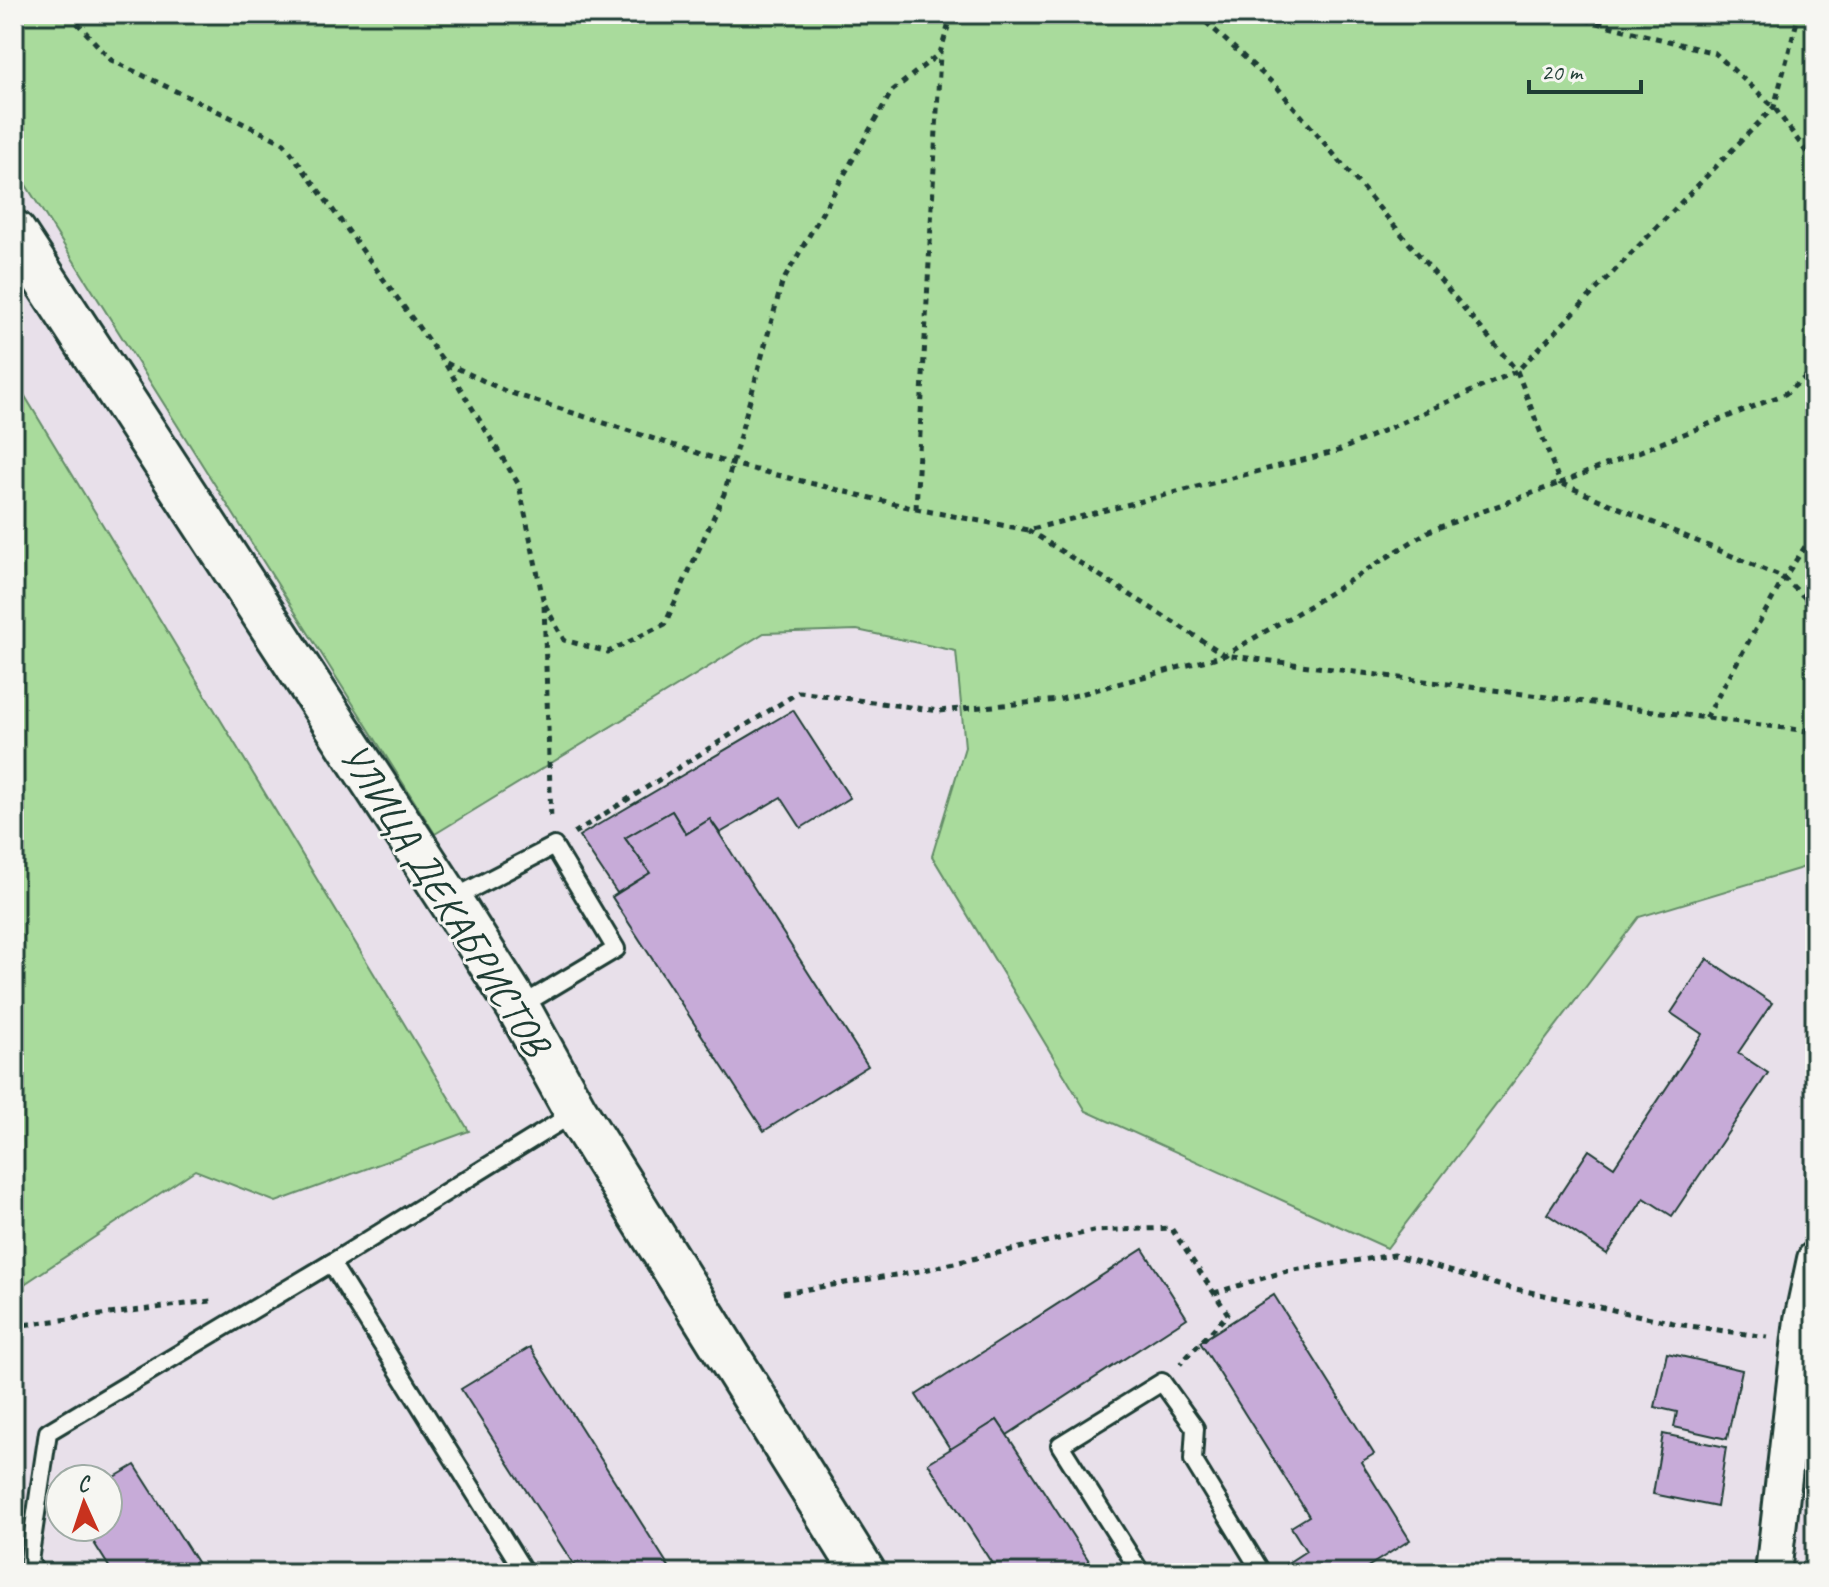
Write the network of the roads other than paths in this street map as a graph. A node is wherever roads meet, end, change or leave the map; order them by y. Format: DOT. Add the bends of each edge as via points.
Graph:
graph roads {
  1 [pos="14,232"];
  2 [pos="450,900"];
  3 [pos="518,1007"];
  4 [pos="576,1112"];
  5 [pos="1815,1259"];
  6 [pos="331,1263"];
  7 [pos="36,1573"];
  8 [pos="525,1573"];
  9 [pos="864,1573"];
  10 [pos="1141,1573"];
  11 [pos="1262,1573"];
  12 [pos="1773,1573"];
  1 -- 2 [label="street, УЛИЦА ДЕКАБРИСТОВ"];
  2 -- 3 [label="street, УЛИЦА ДЕКАБРИСТОВ"];
  2 -- 3 [label="lane" via="554,846 616,949"];
  3 -- 4 [label="street, УЛИЦА ДЕКАБРИСТОВ"];
  4 -- 6 [label="lane"];
  4 -- 9 [label="street, УЛИЦА ДЕКАБРИСТОВ"];
  5 -- 12 [label="street" via="1799,1342"];
  6 -- 7 [label="lane" via="48,1432 29,1561"];
  6 -- 8 [label="lane"];
  10 -- 11 [label="lane" via="1060,1445 1162,1382 1195,1428 1193,1460"];
}
